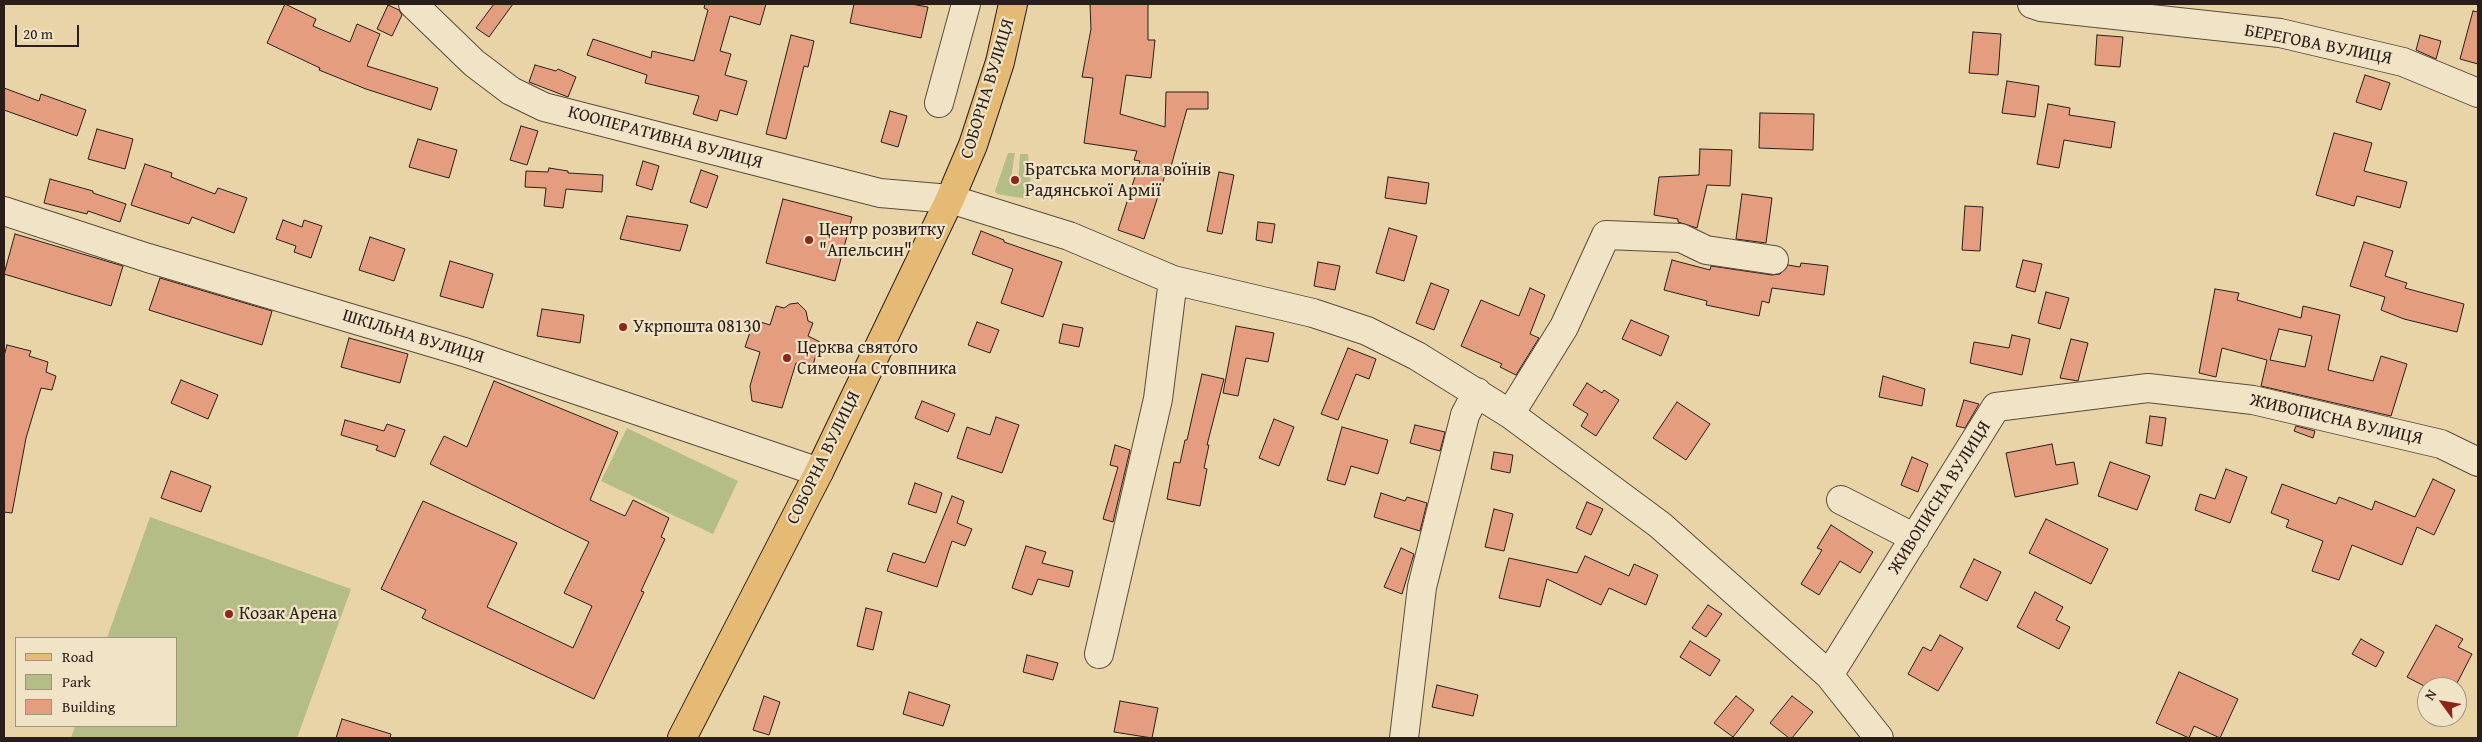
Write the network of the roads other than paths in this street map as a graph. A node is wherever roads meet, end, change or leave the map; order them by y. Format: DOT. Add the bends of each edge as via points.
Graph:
graph roads {
  1 [pos="413,4"];
  2 [pos="966,4"];
  3 [pos="1013,4"];
  4 [pos="2032,4"];
  5 [pos="2478,93"];
  6 [pos="939,103"];
  7 [pos="950,199"];
  8 [pos="4,211"];
  9 [pos="1774,260"];
  10 [pos="1172,280"];
  11 [pos="1477,392"];
  12 [pos="1510,414"];
  13 [pos="2478,462"];
  14 [pos="819,472"];
  15 [pos="1841,500"];
  16 [pos="1915,538"];
  17 [pos="1100,654"];
  18 [pos="1829,675"];
  19 [pos="682,738"];
  20 [pos="1404,738"];
  21 [pos="1879,738"];
  1 -- 7 [label="street, КООПЕРАТИВНА ВУЛИЦЯ" via="474,63 511,91 544,107 880,193"];
  2 -- 6 [label="street"];
  3 -- 7 [label="main road, СОБОРНА ВУЛИЦЯ" via="1000,62 973,145"];
  4 -- 5 [label="street, БЕРЕГОВА ВУЛИЦЯ" via="2280,33 2403,62"];
  7 -- 10 [label="street, КООПЕРАТИВНА ВУЛИЦЯ" via="1069,236"];
  7 -- 14 [label="main road, СОБОРНА ВУЛИЦЯ"];
  8 -- 14 [label="street, ШКІЛЬНА ВУЛИЦЯ" via="148,258 464,352"];
  9 -- 12 [label="street" via="1706,250 1681,238 1606,235 1564,327"];
  10 -- 11 [label="street, КООПЕРАТИВНА ВУЛИЦЯ" via="1313,313 1367,331"];
  10 -- 17 [label="street" via="1158,399"];
  11 -- 12 [label="street, КООПЕРАТИВНА ВУЛИЦЯ"];
  11 -- 20 [label="street" via="1465,415 1422,587"];
  12 -- 18 [label="street, КООПЕРАТИВНА ВУЛИЦЯ" via="1660,525"];
  13 -- 16 [label="street, ЖИВОПИСНА ВУЛИЦЯ" via="2441,444 2413,437 2253,400 2177,391 2148,388 1996,407"];
  14 -- 19 [label="main road, СОБОРНА ВУЛИЦЯ"];
  15 -- 16 [label="street"];
  16 -- 18 [label="street, ЖИВОПИСНА ВУЛИЦЯ"];
  18 -- 21 [label="street, КООПЕРАТИВНА ВУЛИЦЯ"];
}
